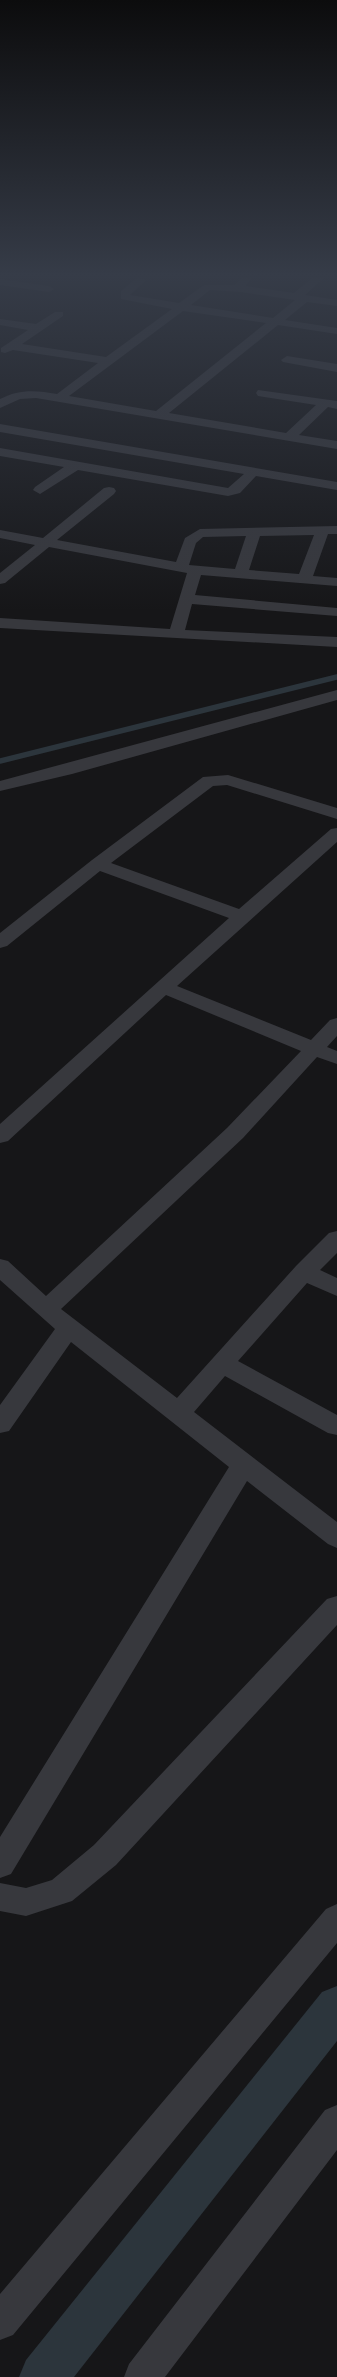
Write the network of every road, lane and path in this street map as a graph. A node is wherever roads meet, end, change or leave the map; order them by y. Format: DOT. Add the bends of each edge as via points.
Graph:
graph roads {
  1 [pos="72,389"];
  2 [pos="191,389"];
  3 [pos="262,393"];
  4 [pos="59,398"];
  5 [pos="0,404"];
  6 [pos="331,404"];
  7 [pos="158,415"];
  8 [pos="0,428"];
  9 [pos="289,437"];
  10 [pos="337,445"];
  11 [pos="0,452"];
  12 [pos="160,456"];
  13 [pos="74,466"];
  14 [pos="254,472"];
  15 [pos="139,477"];
  16 [pos="337,486"];
  17 [pos="40,490"];
  18 [pos="109,491"];
  19 [pos="330,530"];
  20 [pos="255,531"];
  21 [pos="0,534"];
  22 [pos="48,543"];
  23 [pos="188,569"];
  24 [pos="241,574"];
  25 [pos="0,580"];
  26 [pos="304,580"];
  27 [pos="337,582"];
  28 [pos="186,599"];
  29 [pos="337,612"];
  30 [pos="0,623"];
  31 [pos="176,634"];
  32 [pos="337,642"];
  33 [pos="337,696"];
  34 [pos="0,786"];
  35 [pos="337,814"];
  36 [pos="337,833"];
  37 [pos="329,850"];
  38 [pos="98,864"];
  39 [pos="242,916"];
  40 [pos="0,942"];
  41 [pos="165,988"];
  42 [pos="337,1024"];
  43 [pos="314,1049"];
  44 [pos="337,1058"];
  45 [pos="0,1136"];
  46 [pos="337,1239"];
  47 [pos="0,1267"];
  48 [pos="304,1272"];
  49 [pos="337,1288"];
  50 [pos="46,1310"];
  51 [pos="69,1327"];
  52 [pos="223,1364"];
  53 [pos="179,1412"];
  54 [pos="0,1424"];
  55 [pos="337,1426"];
  56 [pos="244,1465"];
  57 [pos="337,1537"];
  58 [pos="337,1607"];
  59 [pos="0,1864"];
  60 [pos="0,1897"];
  61 [pos="337,1919"];
  62 [pos="337,2122"];
  63 [pos="0,2322"];
  64 [pos="142,2377"];
  1 -- 4 [label="street"];
  2 -- 7 [label="street"];
  3 -- 6 [label="street"];
  4 -- 5 [label="street" via="24,394 12,396"];
  4 -- 7 [label="street"];
  6 -- 9 [label="street"];
  7 -- 9 [label="street"];
  8 -- 12 [label="street"];
  9 -- 10 [label="street"];
  11 -- 13 [label="street"];
  12 -- 14 [label="street"];
  12 -- 15 [label="street"];
  13 -- 15 [label="street"];
  13 -- 17 [label="street"];
  14 -- 15 [label="street" via="231,492"];
  14 -- 16 [label="street"];
  18 -- 22 [label="street"];
  19 -- 20 [label="street"];
  19 -- 26 [label="street"];
  20 -- 23 [label="street" via="200,533 190,541"];
  20 -- 24 [label="street"];
  21 -- 22 [label="street"];
  22 -- 23 [label="street"];
  22 -- 25 [label="street"];
  23 -- 24 [label="street"];
  23 -- 28 [label="street"];
  24 -- 26 [label="street"];
  26 -- 27 [label="street"];
  28 -- 29 [label="street"];
  28 -- 31 [label="street"];
  30 -- 31 [label="street"];
  31 -- 32 [label="street"];
  33 -- 34 [label="street"];
  35 -- 38 [label="street" via="218,779 201,785"];
  36 -- 37 [label="street"];
  37 -- 39 [label="street"];
  38 -- 39 [label="street"];
  38 -- 40 [label="street"];
  39 -- 41 [label="street"];
  41 -- 43 [label="street"];
  41 -- 45 [label="street"];
  42 -- 43 [label="street"];
  43 -- 44 [label="street"];
  43 -- 50 [label="street" via="235,1133"];
  46 -- 48 [label="street"];
  47 -- 50 [label="street"];
  48 -- 49 [label="street"];
  48 -- 52 [label="street"];
  50 -- 51 [label="street"];
  51 -- 53 [label="street"];
  51 -- 54 [label="street"];
  52 -- 53 [label="street"];
  52 -- 55 [label="street"];
  53 -- 56 [label="street"];
  56 -- 57 [label="street"];
  56 -- 59 [label="street"];
  58 -- 60 [label="street" via="105,1855 60,1891 26,1902"];
  61 -- 63 [label="street"];
  62 -- 64 [label="street"];
}
